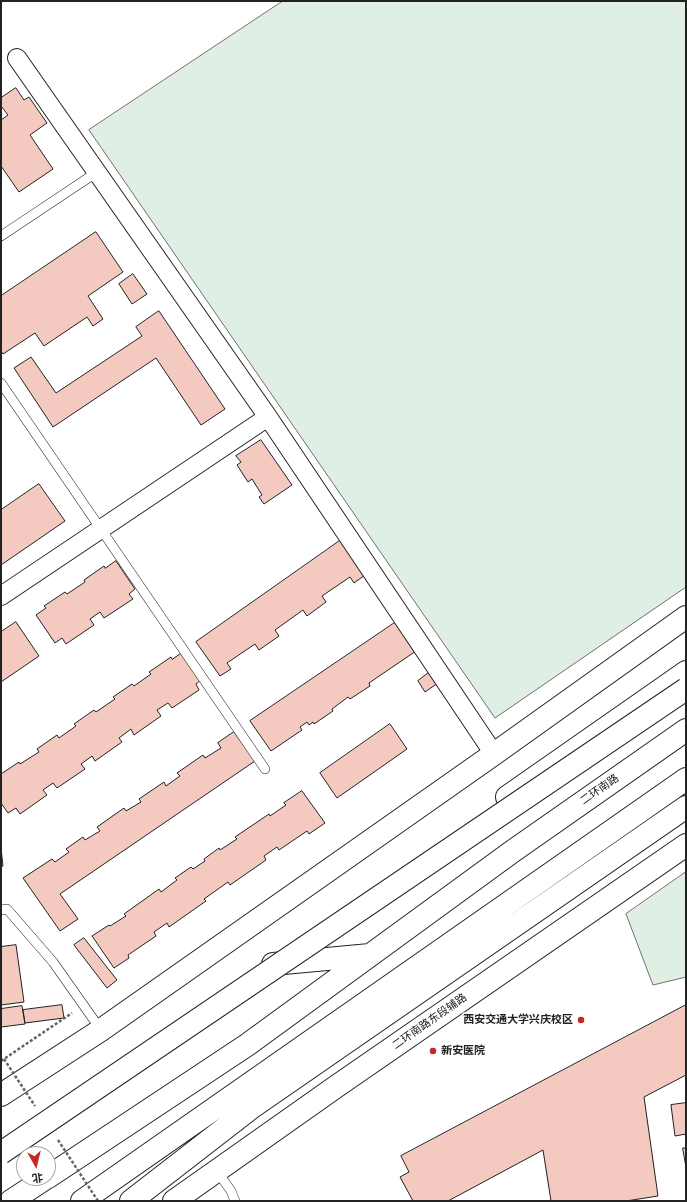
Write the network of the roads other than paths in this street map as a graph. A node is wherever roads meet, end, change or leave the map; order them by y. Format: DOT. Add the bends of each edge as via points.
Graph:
graph roads {
  1 [pos="17,58"];
  2 [pos="97,172"];
  3 [pos="1,236"];
  4 [pos="1,383"];
  5 [pos="268,417"];
  6 [pos="101,529"];
  7 [pos="1,596"];
  8 [pos="686,617"];
  9 [pos="686,672"];
  10 [pos="686,689"];
  11 [pos="686,730"];
  12 [pos="494,754"];
  13 [pos="265,769"];
  14 [pos="686,779"];
  15 [pos="686,807"];
  16 [pos="686,845"];
  17 [pos="1,910"];
  18 [pos="370,956"];
  19 [pos="267,964"];
  20 [pos="101,1030"];
  21 [pos="4,1093"];
  22 [pos="1,1148"];
  23 [pos="1,1153"];
  24 [pos="56,1171"];
  25 [pos="217,1171"];
  26 [pos="34,1186"];
  27 [pos="11,1201"];
  28 [pos="82,1201"];
  29 [pos="131,1201"];
  30 [pos="174,1201"];
  31 [pos="235,1201"];
  1 -- 2 [label="street"];
  2 -- 3 [label="lane"];
  2 -- 5 [label="street"];
  4 -- 6 [label="lane"];
  5 -- 6 [label="street"];
  5 -- 12 [label="street"];
  6 -- 7 [label="street"];
  6 -- 13 [label="lane"];
  8 -- 12 [label="main road"];
  9 -- 19 [label="main road"];
  10 -- 23 [label="main road, bridge"];
  11 -- 18 [label="main road, 二环南路" via="513,851"];
  12 -- 20 [label="main road"];
  14 -- 28 [label="main road"];
  15 -- 29 [label="main road" via="251,1108"];
  16 -- 25 [label="main road, 二环南路东段辅路"];
  17 -- 20 [label="lane" via="7,909 53,962"];
  18 -- 19 [label="main road"];
  18 -- 24 [label="main road, 二环南路" via="247,1045"];
  19 -- 22 [label="main road"];
  20 -- 21 [label="main road"];
  25 -- 30 [label="main road, 二环南路东段辅路"];
  25 -- 31 [label="lane"];
  26 -- 27 [label="main road, 二环南路"];
}
